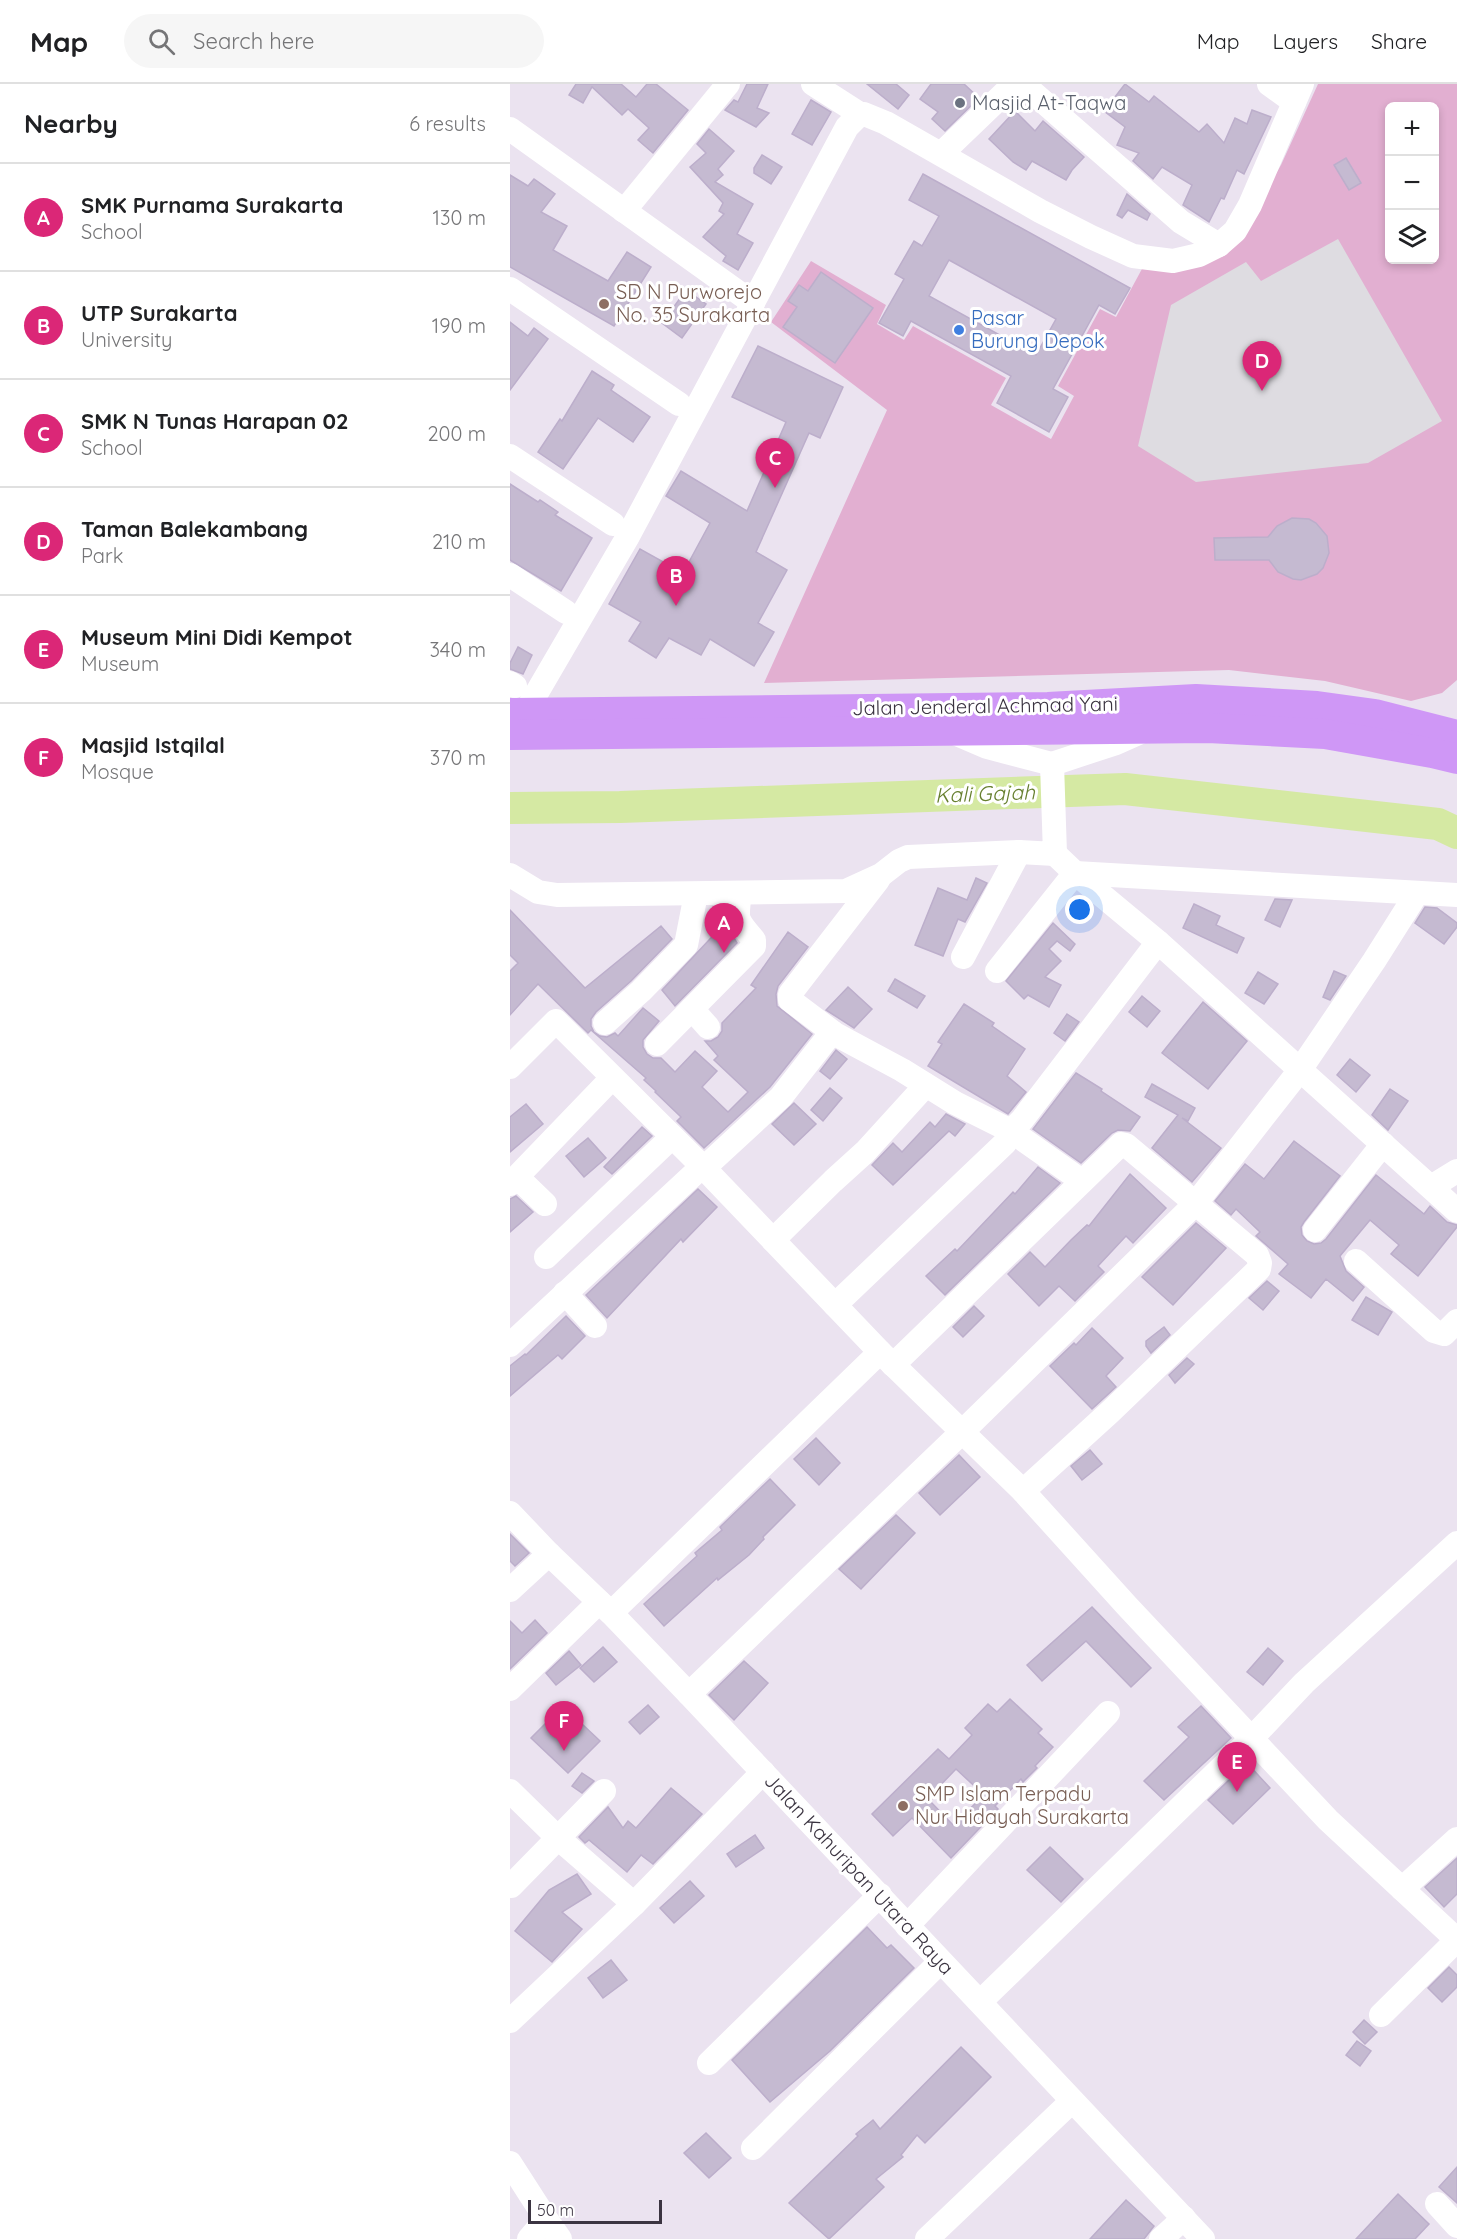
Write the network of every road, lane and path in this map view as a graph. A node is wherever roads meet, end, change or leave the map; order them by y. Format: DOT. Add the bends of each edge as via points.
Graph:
graph roads {
  1 [pos="728,84"];
  2 [pos="813,84"];
  3 [pos="1014,84"];
  4 [pos="1023,84"];
  5 [pos="1269,84"];
  6 [pos="1298,93"];
  7 [pos="860,114"];
  8 [pos="510,129"];
  9 [pos="942,153"];
  10 [pos="624,211"];
  11 [pos="1219,245"];
  12 [pos="510,289"];
  13 [pos="753,303"];
  14 [pos="679,404"];
  15 [pos="510,456"];
  16 [pos="613,524"];
  17 [pos="510,575"];
  18 [pos="566,612"];
  19 [pos="514,711"];
  20 [pos="936,723"];
  21 [pos="1147,728"];
  22 [pos="1457,735"];
  23 [pos="1457,759"];
  24 [pos="1052,770"];
  25 [pos="1054,846"];
  26 [pos="1019,852"];
  27 [pos="1075,873"];
  28 [pos="510,875"];
  29 [pos="881,875"];
  30 [pos="740,893"];
  31 [pos="1417,893"];
  32 [pos="696,894"];
  33 [pos="1457,895"];
  34 [pos="1158,942"];
  35 [pos="963,957"];
  36 [pos="997,971"];
  37 [pos="692,1009"];
  38 [pos="605,1023"];
  39 [pos="708,1027"];
  40 [pos="832,1032"];
  41 [pos="657,1044"];
  42 [pos="510,1067"];
  43 [pos="1300,1070"];
  44 [pos="612,1078"];
  45 [pos="926,1085"];
  46 [pos="672,1137"];
  47 [pos="1008,1137"];
  48 [pos="1383,1144"];
  49 [pos="699,1171"];
  50 [pos="1457,1171"];
  51 [pos="513,1180"];
  52 [pos="1082,1181"];
  53 [pos="1431,1187"];
  54 [pos="1196,1203"];
  55 [pos="545,1204"];
  56 [pos="1457,1211"];
  57 [pos="1315,1230"];
  58 [pos="773,1240"];
  59 [pos="546,1257"];
  60 [pos="1356,1262"];
  61 [pos="565,1293"];
  62 [pos="835,1305"];
  63 [pos="1457,1321"];
  64 [pos="595,1326"];
  65 [pos="510,1345"];
  66 [pos="886,1359"];
  67 [pos="962,1432"];
  68 [pos="1023,1491"];
  69 [pos="510,1514"];
  70 [pos="1457,1543"];
  71 [pos="549,1554"];
  72 [pos="510,1590"];
  73 [pos="605,1608"];
  74 [pos="510,1689"];
  75 [pos="689,1694"];
  76 [pos="1108,1713"];
  77 [pos="1252,1738"];
  78 [pos="764,1773"];
  79 [pos="510,1791"];
  80 [pos="604,1791"];
  81 [pos="558,1838"];
  82 [pos="1457,1839"];
  83 [pos="511,1886"];
  84 [pos="1402,1889"];
  85 [pos="879,1895"];
  86 [pos="634,1904"];
  87 [pos="908,1926"];
  88 [pos="1457,1940"];
  89 [pos="940,1962"];
  90 [pos="980,2002"];
  91 [pos="1381,2015"];
  92 [pos="510,2020"];
  93 [pos="709,2063"];
  94 [pos="1072,2101"];
  95 [pos="753,2148"];
  96 [pos="510,2163"];
  97 [pos="1437,2204"];
  98 [pos="1184,2218"];
  99 [pos="546,2219"];
  100 [pos="1452,2227"];
  101 [pos="529,2239"];
  102 [pos="560,2239"];
  103 [pos="927,2239"];
  104 [pos="1161,2239"];
  105 [pos="1203,2239"];
  1 -- 10 [label="street"];
  2 -- 7 [label="street"];
  3 -- 9 [label="street"];
  4 -- 11 [label="street" via="1181,222"];
  5 -- 6 [label="street"];
  6 -- 11 [label="street" via="1250,205 1235,231"];
  7 -- 9 [label="street" via="886,123"];
  7 -- 13 [label="street" via="847,127"];
  8 -- 10 [label="street"];
  9 -- 11 [label="street" via="1041,211 1133,256 1173,261"];
  10 -- 13 [label="street"];
  12 -- 14 [label="street"];
  13 -- 19 [label="street" via="627,538"];
  15 -- 16 [label="street"];
  17 -- 18 [label="street"];
  19 -- 20 [label="main road, Jalan Jenderal Achmad Yani"];
  20 -- 21 [label="main road, Jalan Jenderal Achmad Yani"];
  20 -- 22 [label="main road, Jalan Jenderal Achmad Yani" via="1048,707 1196,699 1317,706 1387,717"];
  20 -- 24 [label="street" via="987,747"];
  21 -- 23 [label="main road, Jalan Jenderal Achmad Yani" via="1325,734"];
  21 -- 24 [label="street"];
  24 -- 25 [label="street"];
  25 -- 26 [label="street"];
  25 -- 27 [label="street"];
  26 -- 29 [label="street" via="908,857"];
  26 -- 35 [label="street"];
  27 -- 31 [label="street"];
  27 -- 34 [label="street"];
  27 -- 36 [label="street"];
  28 -- 32 [label="street" via="548,895"];
  29 -- 30 [label="street" via="846,891"];
  29 -- 40 [label="street" via="790,994 793,1004"];
  30 -- 32 [label="street"];
  30 -- 37 [label="street" via="736,916 754,940 754,946"];
  31 -- 33 [label="street"];
  31 -- 43 [label="street"];
  32 -- 38 [label="street" via="686,945"];
  34 -- 43 [label="street"];
  34 -- 47 [label="street"];
  37 -- 39 [label="street"];
  37 -- 41 [label="street"];
  40 -- 45 [label="street"];
  40 -- 49 [label="street" via="781,1097"];
  42 -- 44 [label="street" via="556,1021"];
  43 -- 48 [label="street"];
  43 -- 54 [label="street"];
  44 -- 46 [label="street"];
  44 -- 51 [label="street"];
  45 -- 47 [label="street"];
  45 -- 58 [label="street" via="865,1152"];
  46 -- 49 [label="street"];
  46 -- 59 [label="street"];
  47 -- 52 [label="street"];
  47 -- 62 [label="street"];
  48 -- 53 [label="street"];
  48 -- 57 [label="street"];
  49 -- 58 [label="street"];
  49 -- 61 [label="street"];
  50 -- 53 [label="street"];
  51 -- 55 [label="street"];
  52 -- 54 [label="street" via="1121,1144"];
  52 -- 66 [label="street"];
  53 -- 56 [label="street"];
  54 -- 67 [label="street"];
  54 -- 68 [label="street" via="1257,1255 1259,1269"];
  58 -- 62 [label="street"];
  60 -- 63 [label="street" via="1434,1331 1444,1334"];
  61 -- 64 [label="street"];
  61 -- 65 [label="street"];
  62 -- 66 [label="street"];
  66 -- 67 [label="street"];
  66 -- 73 [label="street"];
  67 -- 68 [label="street"];
  67 -- 75 [label="street"];
  68 -- 77 [label="street"];
  69 -- 71 [label="street, Jalan Kahuripan Utara Raya"];
  70 -- 77 [label="street" via="1304,1683"];
  71 -- 72 [label="street"];
  71 -- 73 [label="street, Jalan Kahuripan Utara Raya"];
  73 -- 74 [label="street"];
  73 -- 75 [label="street, Jalan Kahuripan Utara Raya"];
  75 -- 78 [label="street, Jalan Kahuripan Utara Raya"];
  76 -- 87 [label="street"];
  77 -- 84 [label="street" via="1328,1820"];
  77 -- 90 [label="street"];
  78 -- 85 [label="street, Jalan Kahuripan Utara Raya"];
  78 -- 86 [label="street"];
  79 -- 81 [label="street"];
  80 -- 81 [label="street"];
  81 -- 83 [label="street"];
  81 -- 86 [label="street"];
  82 -- 84 [label="street"];
  84 -- 88 [label="street"];
  85 -- 87 [label="street, Jalan Kahuripan Utara Raya"];
  85 -- 93 [label="street"];
  86 -- 92 [label="street"];
  87 -- 89 [label="street, Jalan Kahuripan Utara Raya"];
  88 -- 91 [label="street"];
  89 -- 90 [label="street, Jalan Kahuripan Utara Raya"];
  89 -- 95 [label="street"];
  90 -- 94 [label="street, Jalan Kahuripan Utara Raya"];
  94 -- 98 [label="street, Jalan Kahuripan Utara Raya"];
  94 -- 103 [label="street"];
  96 -- 99 [label="street"];
  97 -- 100 [label="street"];
  98 -- 104 [label="street"];
  98 -- 105 [label="street, Jalan Kahuripan Utara Raya"];
  99 -- 101 [label="street"];
  99 -- 102 [label="street"];
}
